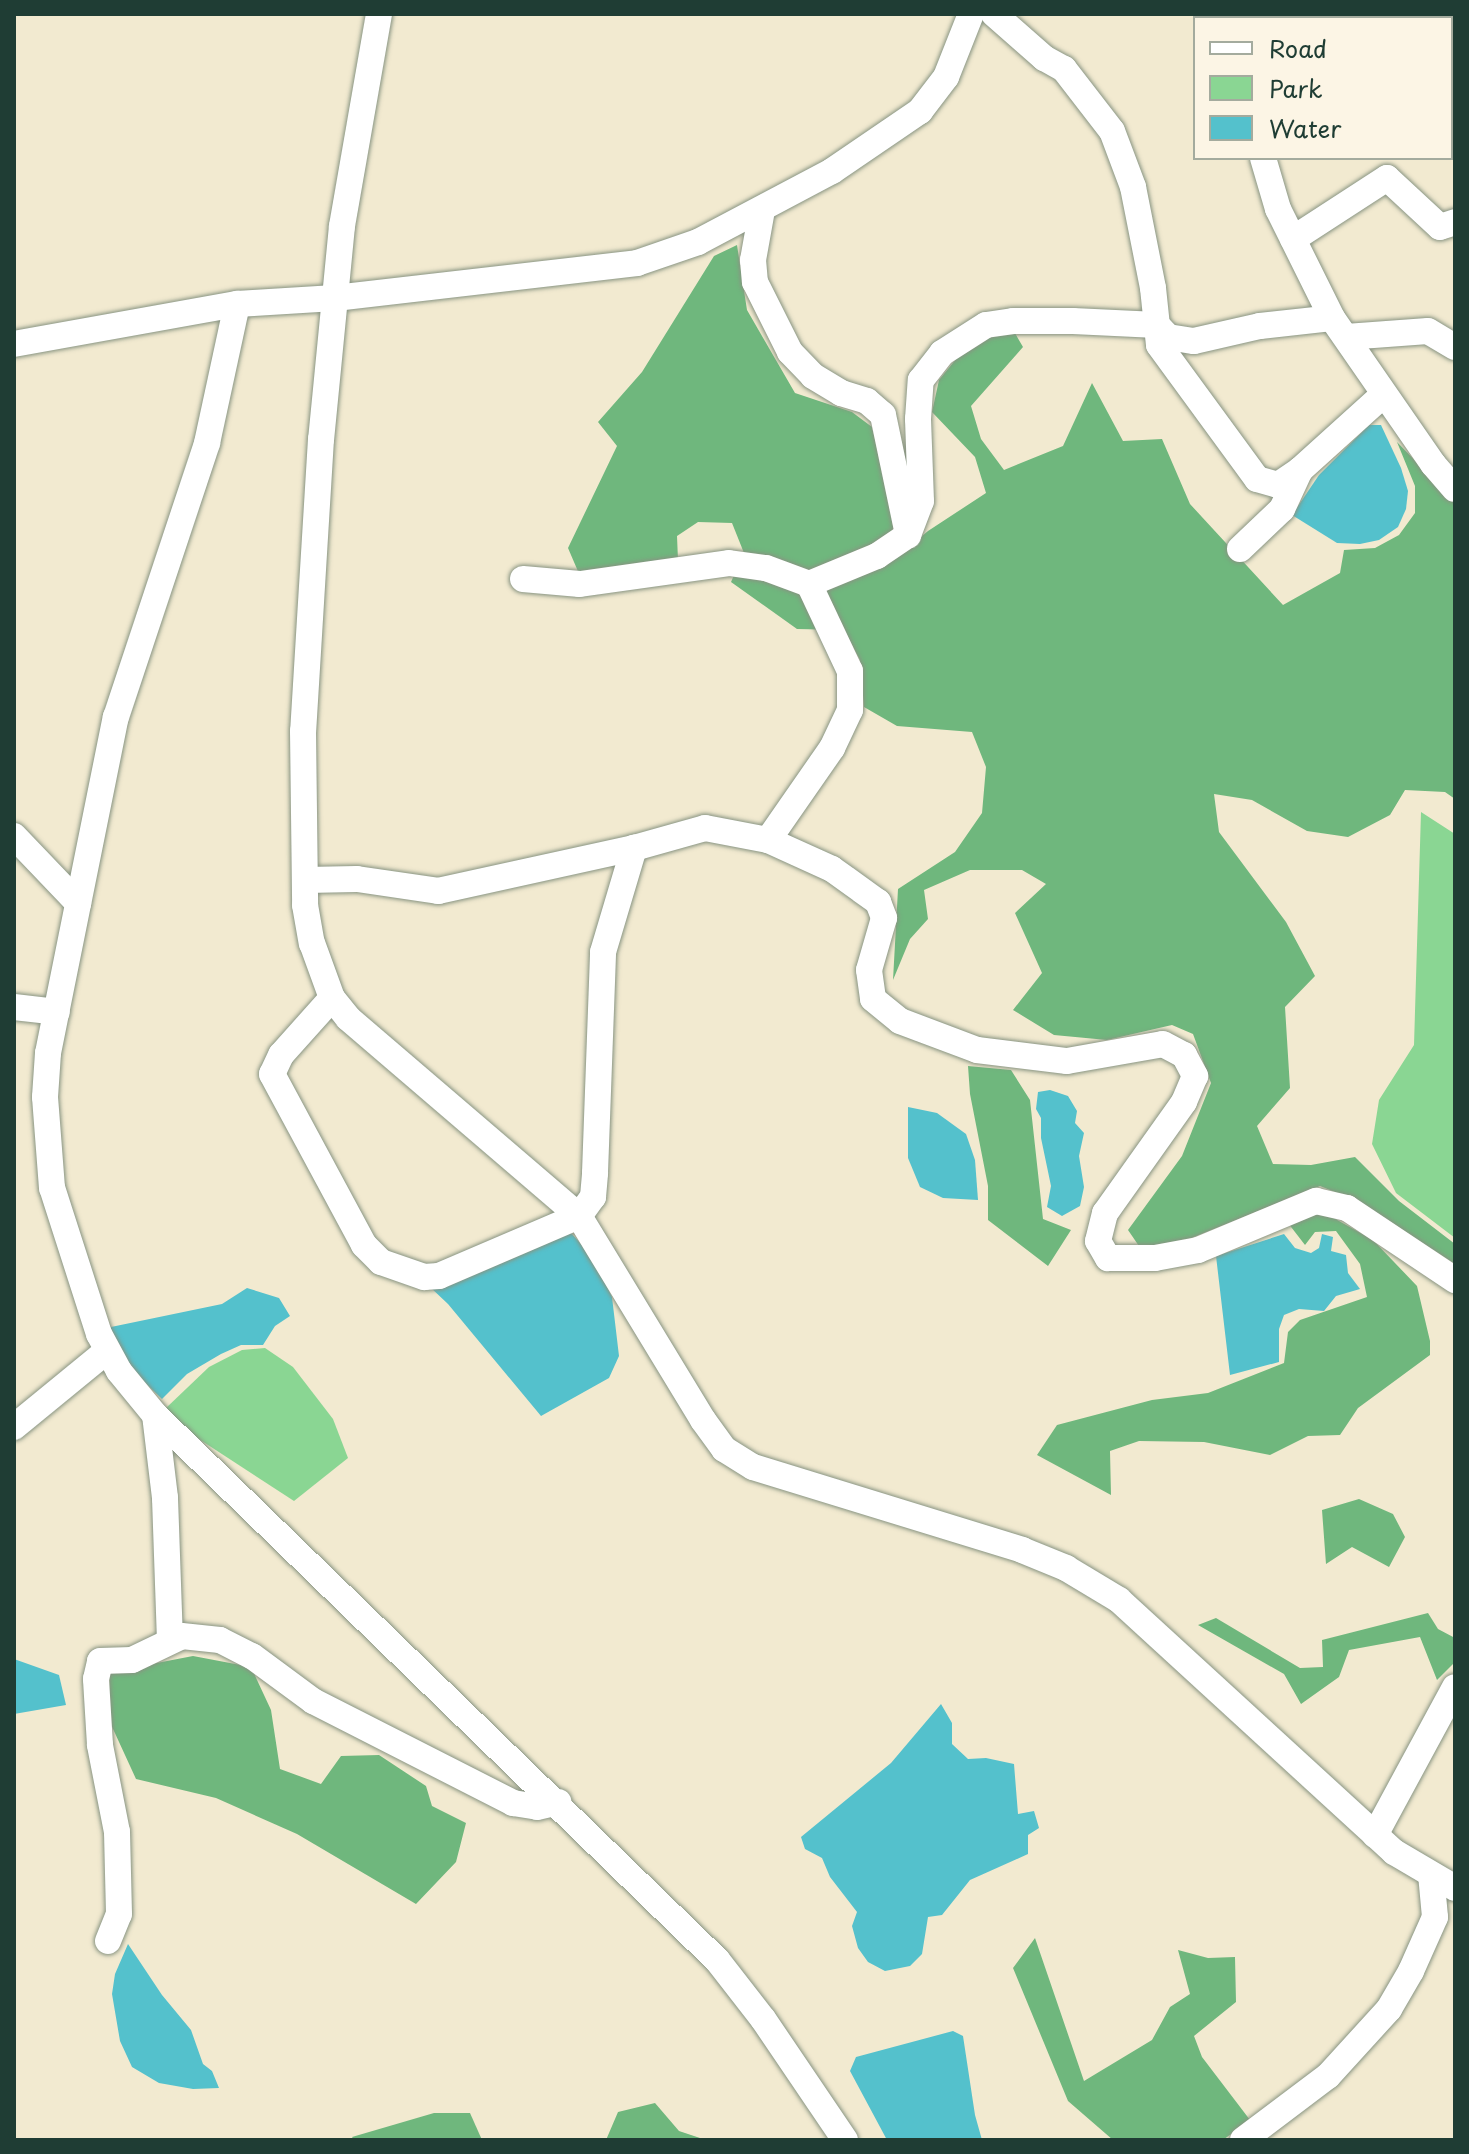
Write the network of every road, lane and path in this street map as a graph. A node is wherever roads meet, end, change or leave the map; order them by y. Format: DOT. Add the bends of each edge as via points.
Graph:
graph roads {
  1 [pos="379,14"];
  2 [pos="971,14"];
  3 [pos="994,14"];
  4 [pos="1264,160"];
  5 [pos="1385,168"];
  6 [pos="762,210"];
  7 [pos="1455,222"];
  8 [pos="1293,239"];
  9 [pos="335,298"];
  10 [pos="237,304"];
  11 [pos="1157,325"];
  12 [pos="1339,328"];
  13 [pos="14,344"];
  14 [pos="1455,347"];
  15 [pos="1384,394"];
  16 [pos="1300,470"];
  17 [pos="1455,489"];
  18 [pos="908,535"];
  19 [pos="1240,549"];
  20 [pos="523,579"];
  21 [pos="809,584"];
  22 [pos="14,836"];
  23 [pos="768,840"];
  24 [pos="634,848"];
  25 [pos="305,880"];
  26 [pos="78,903"];
  27 [pos="332,998"];
  28 [pos="14,1007"];
  29 [pos="57,1012"];
  30 [pos="579,1216"];
  31 [pos="1455,1280"];
  32 [pos="102,1355"];
  33 [pos="155,1415"];
  34 [pos="14,1427"];
  35 [pos="170,1641"];
  36 [pos="1455,1687"];
  37 [pos="558,1802"];
  38 [pos="1375,1835"];
  39 [pos="1431,1874"];
  40 [pos="1455,1888"];
  41 [pos="108,1941"];
  42 [pos="845,2140"];
  43 [pos="1243,2140"];
  1 -- 9 [label="street" via="342,226"];
  2 -- 6 [label="street" via="946,77 920,111 832,171"];
  3 -- 11 [label="street" via="1064,69 1112,131 1133,187"];
  4 -- 8 [label="street"];
  5 -- 7 [label="street" via="1440,227"];
  5 -- 8 [label="street"];
  6 -- 9 [label="street" via="698,242 637,263"];
  6 -- 18 [label="street" via="753,260 755,282 790,352 813,376 867,401 883,415"];
  8 -- 12 [label="street"];
  9 -- 10 [label="street"];
  9 -- 25 [label="street" via="303,731"];
  10 -- 13 [label="street"];
  10 -- 26 [label="street" via="207,443 116,717"];
  11 -- 12 [label="street" via="1168,337 1194,341 1260,326"];
  11 -- 16 [label="street" via="1159,345 1257,479 1278,485"];
  11 -- 18 [label="street" via="1013,321 986,325 942,353 921,380 921,501"];
  12 -- 14 [label="street" via="1428,331"];
  12 -- 15 [label="street"];
  15 -- 16 [label="street"];
  15 -- 17 [label="street"];
  16 -- 19 [label="street" via="1282,509"];
  18 -- 21 [label="street" via="877,556"];
  20 -- 21 [label="street" via="580,584 729,563 766,568"];
  21 -- 23 [label="street" via="850,671 850,710 832,748"];
  22 -- 26 [label="street"];
  23 -- 24 [label="street" via="705,828"];
  23 -- 31 [label="street" via="832,869 878,902 884,918 869,970 873,999 900,1021 977,1050 1067,1061 1163,1044 1184,1055 1195,1076 1184,1102 1105,1213 1098,1241 1108,1258 1155,1258 1198,1250 1316,1201 1347,1208"];
  24 -- 25 [label="street" via="438,891 357,879"];
  24 -- 30 [label="street" via="603,952 593,1197"];
  25 -- 27 [label="street" via="312,943"];
  26 -- 29 [label="street"];
  27 -- 30 [label="street" via="348,1018"];
  27 -- 30 [label="street" via="281,1055 272,1074 364,1245 381,1262 424,1277 439,1276"];
  28 -- 29 [label="street"];
  29 -- 33 [label="street" via="45,1097 52,1188 99,1334 119,1371"];
  30 -- 38 [label="street" via="724,1449 753,1467 1066,1568 1119,1600"];
  32 -- 34 [label="street"];
  33 -- 35 [label="street" via="165,1498"];
  33 -- 37 [label="street"];
  35 -- 37 [label="street" via="182,1636 220,1640 252,1656 313,1701 513,1803 537,1807"];
  35 -- 41 [label="street" via="132,1660 100,1661 96,1679 100,1745 117,1832 119,1914"];
  36 -- 38 [label="street"];
  37 -- 42 [label="street" via="717,1960"];
  38 -- 39 [label="street"];
  39 -- 40 [label="street"];
  39 -- 43 [label="street" via="1435,1917 1389,2009 1328,2076"];
}
